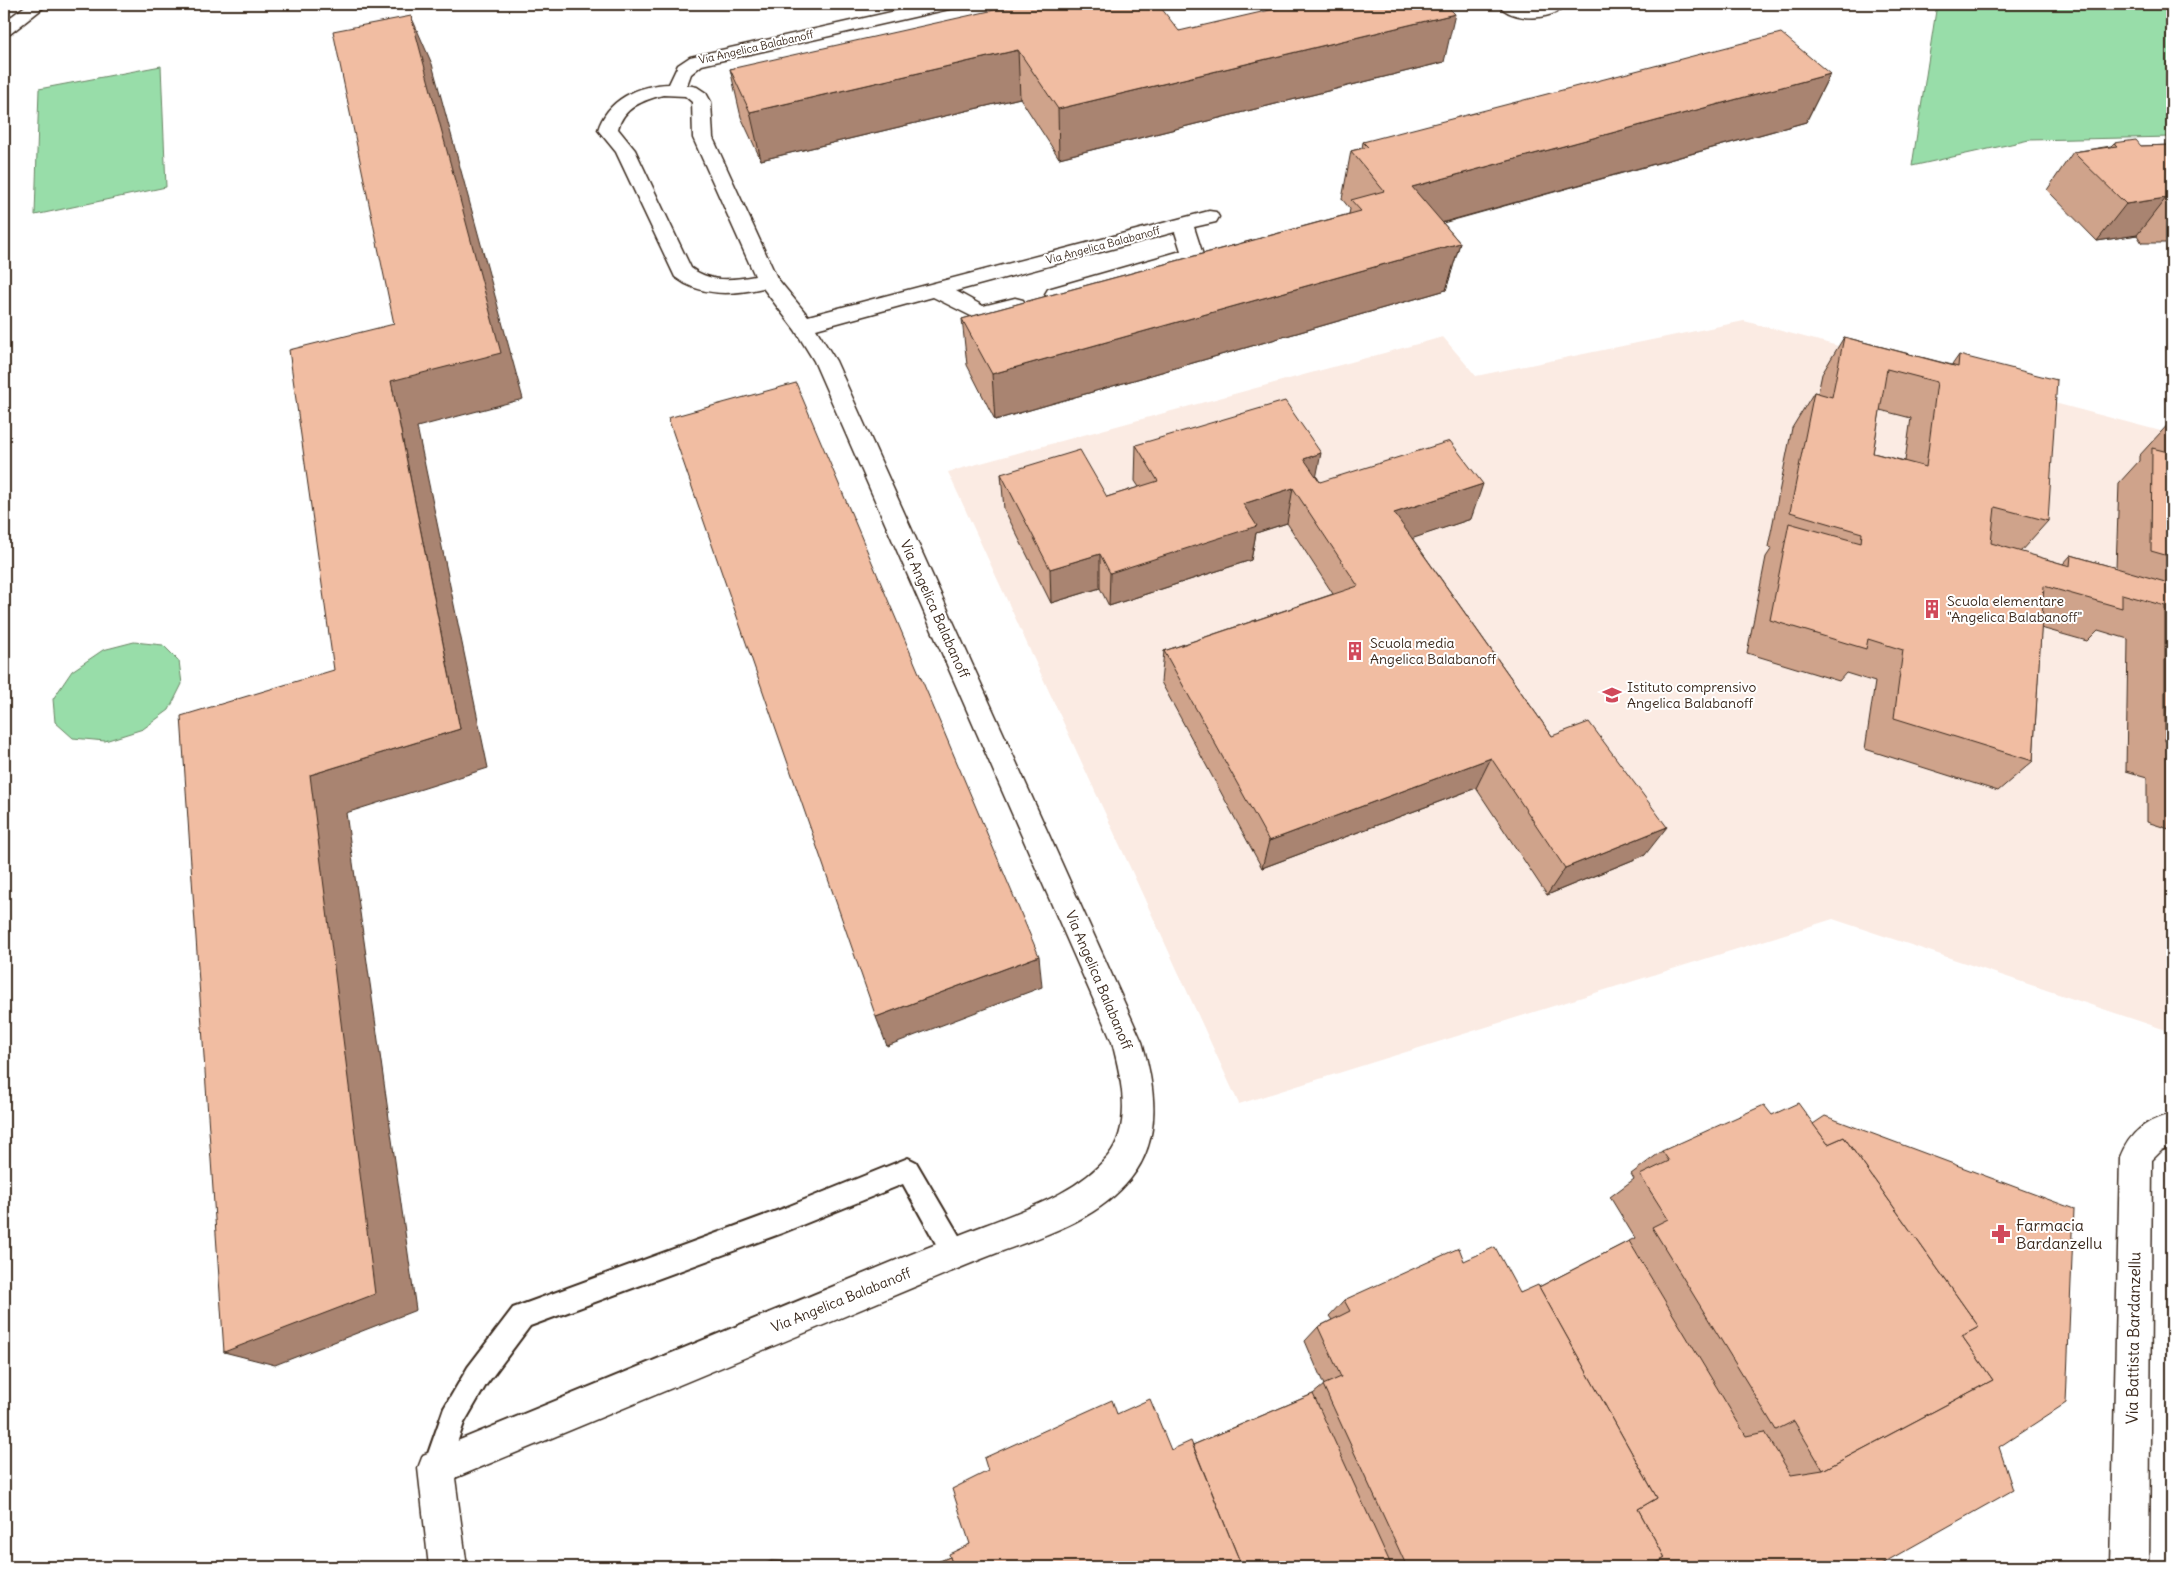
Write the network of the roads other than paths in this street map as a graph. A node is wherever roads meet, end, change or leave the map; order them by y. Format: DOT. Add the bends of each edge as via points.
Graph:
graph roads {
  1 [pos="40,4"];
  2 [pos="949,4"];
  3 [pos="1507,4"];
  4 [pos="1558,4"];
  5 [pos="4,30"];
  6 [pos="677,90"];
  7 [pos="1209,217"];
  8 [pos="1183,224"];
  9 [pos="768,280"];
  10 [pos="936,290"];
  11 [pos="803,325"];
  12 [pos="2172,1130"];
  13 [pos="955,1253"];
  14 [pos="436,1468"];
  15 [pos="448,1567"];
  16 [pos="2130,1567"];
  1 -- 5 [label="street"];
  2 -- 6 [label="street, Via Angelica Balabanoff" via="696,60 679,76"];
  3 -- 4 [label="street" via="1516,9 1540,12 1549,11"];
  6 -- 9 [label="street, Via Angelica Balabanoff" via="700,98 704,107 703,138"];
  6 -- 9 [label="street" via="650,92 627,101 610,118 608,130 625,150 676,263 689,278 718,287"];
  7 -- 8 [label="street, Via Angelica Balabanoff"];
  8 -- 10 [label="street, Via Angelica Balabanoff"];
  8 -- 10 [label="street" via="1193,255 1034,300 981,314"];
  9 -- 11 [label="street, Via Angelica Balabanoff"];
  10 -- 11 [label="street, Via Angelica Balabanoff"];
  11 -- 13 [label="street, Via Angelica Balabanoff" via="825,361 1127,1042 1139,1094 1139,1120 1131,1144 1121,1165 1100,1186 1049,1216"];
  12 -- 16 [label="street, Via Battista Bardanzellu" via="2149,1140 2136,1157"];
  13 -- 14 [label="street, Via Angelica Balabanoff"];
  13 -- 14 [label="lane" via="908,1170 782,1221 522,1317 477,1376 453,1417"];
  14 -- 15 [label="street"];
}
